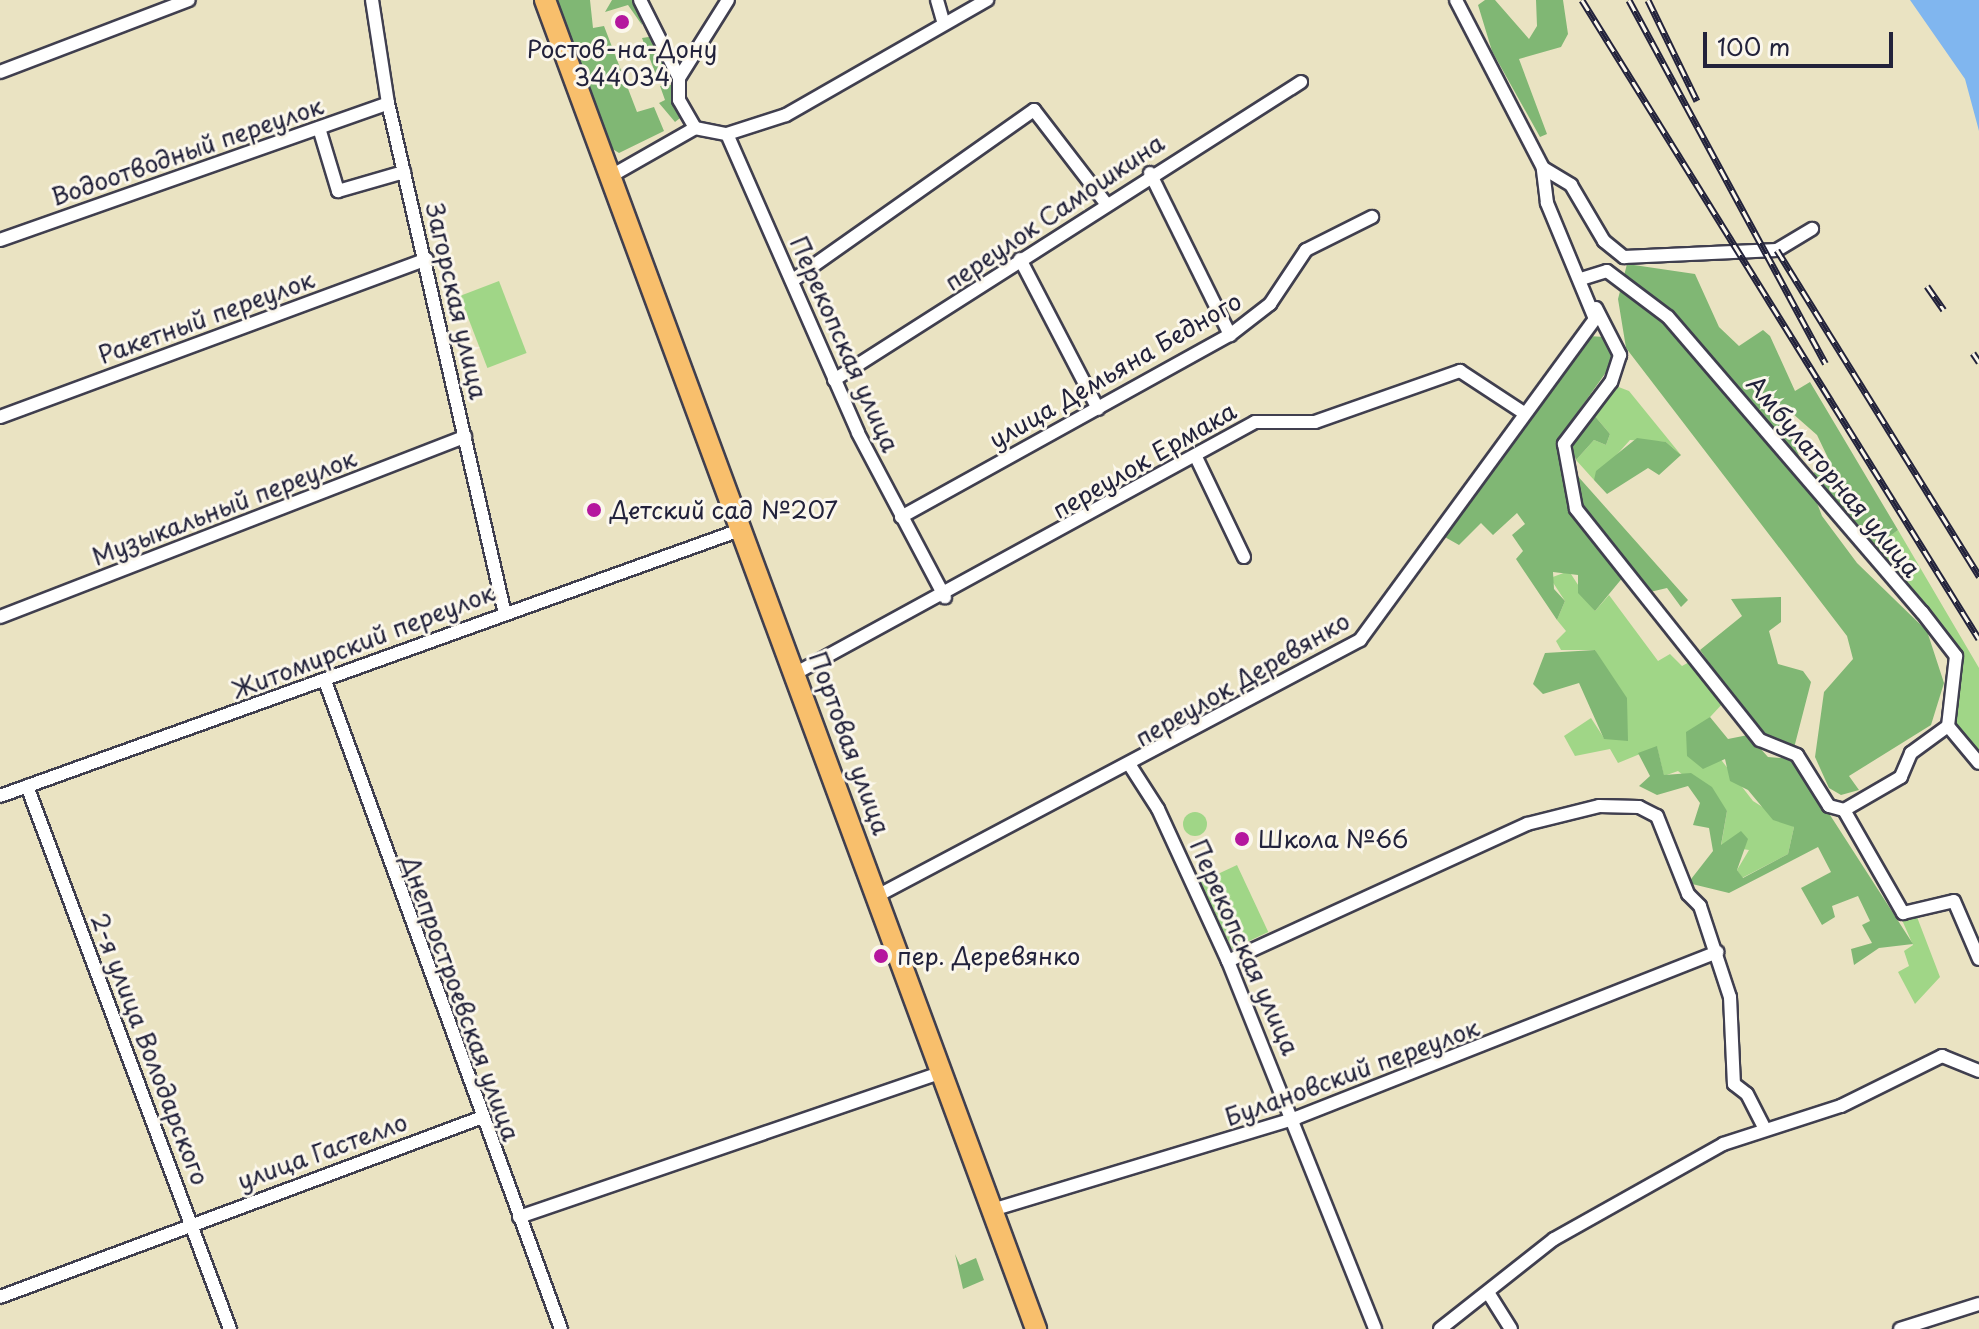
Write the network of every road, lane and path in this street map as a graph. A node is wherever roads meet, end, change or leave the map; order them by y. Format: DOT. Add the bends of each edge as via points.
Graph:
graph roads {
  1 [pos="189,0"];
  2 [pos="372,0"];
  3 [pos="545,0"];
  4 [pos="640,0"];
  5 [pos="728,0"];
  6 [pos="937,0"];
  7 [pos="987,0"];
  8 [pos="1456,0"];
  9 [pos="943,21"];
  10 [pos="0,72"];
  11 [pos="679,78"];
  12 [pos="1301,82"];
  13 [pos="388,103"];
  14 [pos="319,128"];
  15 [pos="695,128"];
  16 [pos="727,134"];
  17 [pos="1543,168"];
  18 [pos="404,172"];
  19 [pos="1150,173"];
  20 [pos="611,176"];
  21 [pos="1104,201"];
  22 [pos="1372,217"];
  23 [pos="1812,229"];
  24 [pos="0,240"];
  25 [pos="427,259"];
  26 [pos="1020,259"];
  27 [pos="1581,279"];
  28 [pos="793,280"];
  29 [pos="1596,314"];
  30 [pos="1230,335"];
  31 [pos="834,380"];
  32 [pos="1098,409"];
  33 [pos="1524,413"];
  34 [pos="0,417"];
  35 [pos="465,437"];
  36 [pos="1196,457"];
  37 [pos="901,517"];
  38 [pos="743,529"];
  39 [pos="1244,557"];
  40 [pos="945,597"];
  41 [pos="504,610"];
  42 [pos="0,617"];
  43 [pos="798,672"];
  44 [pos="325,681"];
  45 [pos="1948,726"];
  46 [pos="1979,763"];
  47 [pos="1131,767"];
  48 [pos="27,786"];
  49 [pos="0,796"];
  50 [pos="1844,810"];
  51 [pos="877,896"];
  52 [pos="1718,952"];
  53 [pos="1978,954"];
  54 [pos="1228,961"];
  55 [pos="1979,1071"];
  56 [pos="940,1073"];
  57 [pos="480,1118"];
  58 [pos="1296,1118"];
  59 [pos="1763,1126"];
  60 [pos="992,1210"];
  61 [pos="519,1217"];
  62 [pos="191,1221"];
  63 [pos="1489,1294"];
  64 [pos="0,1297"];
  65 [pos="1979,1304"];
  66 [pos="230,1329"];
  67 [pos="561,1329"];
  68 [pos="1036,1329"];
  69 [pos="1375,1329"];
  70 [pos="1440,1329"];
  71 [pos="1511,1329"];
  72 [pos="1900,1329"];
  1 -- 10 [label="street"];
  2 -- 13 [label="street, Загорская улица"];
  3 -- 20 [label="main road, Портовая улица"];
  4 -- 11 [label="street"];
  5 -- 11 [label="street"];
  6 -- 9 [label="street"];
  7 -- 9 [label="street"];
  8 -- 17 [label="street"];
  9 -- 16 [label="street" via="786,115"];
  11 -- 15 [label="street" via="679,100"];
  12 -- 19 [label="street, переулок Самошкина"];
  13 -- 14 [label="street, Водоотводный переулок"];
  13 -- 18 [label="street, Загорская улица"];
  14 -- 18 [label="street" via="338,191"];
  14 -- 24 [label="street, Водоотводный переулок"];
  15 -- 16 [label="street"];
  15 -- 20 [label="street"];
  16 -- 28 [label="street, Перекопская улица"];
  17 -- 23 [label="street" via="1571,185 1604,241 1624,257 1777,250"];
  17 -- 27 [label="street" via="1547,203"];
  18 -- 25 [label="street, Загорская улица"];
  19 -- 21 [label="street, переулок Самошкина"];
  19 -- 30 [label="street"];
  20 -- 38 [label="main road, Портовая улица"];
  21 -- 26 [label="street, переулок Самошкина"];
  21 -- 28 [label="street" via="1034,110"];
  22 -- 30 [label="street, улица Демьяна Бедного" via="1306,250 1270,304"];
  25 -- 34 [label="street, Ракетный переулок"];
  25 -- 35 [label="street, Загорская улица"];
  26 -- 31 [label="street, переулок Самошкина"];
  26 -- 32 [label="street"];
  27 -- 29 [label="street"];
  27 -- 45 [label="street, Амбулаторная улица" via="1607,271 1668,317 1922,612 1956,656"];
  28 -- 31 [label="street, Перекопская улица"];
  29 -- 33 [label="street, переулок Деревянко"];
  29 -- 50 [label="street" via="1620,355 1611,382 1564,444 1576,509 1760,740 1797,755 1829,806"];
  30 -- 32 [label="street, улица Демьяна Бедного"];
  31 -- 37 [label="street, Перекопская улица"];
  32 -- 37 [label="street, улица Демьяна Бедного"];
  33 -- 36 [label="street, переулок Ермака" via="1460,371 1315,422 1255,422"];
  33 -- 47 [label="street, переулок Деревянко" via="1383,618 1360,640"];
  35 -- 41 [label="street, Загорская улица"];
  35 -- 42 [label="street, Музыкальный переулок"];
  36 -- 39 [label="street"];
  36 -- 40 [label="street, переулок Ермака"];
  37 -- 40 [label="street, Перекопская улица"];
  38 -- 41 [label="street, Житомирский переулок"];
  38 -- 43 [label="main road, Портовая улица"];
  40 -- 43 [label="street, переулок Ермака"];
  41 -- 44 [label="street, Житомирский переулок"];
  43 -- 51 [label="main road, Портовая улица"];
  44 -- 48 [label="street, Житомирский переулок"];
  44 -- 57 [label="street, Днепростроевская улица"];
  45 -- 46 [label="street"];
  45 -- 50 [label="street" via="1911,753 1901,777"];
  47 -- 51 [label="street, переулок Деревянко"];
  47 -- 54 [label="street, Перекопская улица" via="1158,809"];
  48 -- 49 [label="street, Житомирский переулок"];
  48 -- 62 [label="street, 2-я улица Володарского"];
  50 -- 53 [label="street" via="1903,913 1954,901"];
  51 -- 56 [label="main road, Портовая улица"];
  52 -- 54 [label="street" via="1657,816 1639,807 1599,806 1527,824"];
  52 -- 58 [label="street, Булановский переулок"];
  52 -- 59 [label="street" via="1730,997 1734,1084 1747,1094"];
  54 -- 58 [label="street, Перекопская улица"];
  55 -- 59 [label="street" via="1942,1056 1841,1106"];
  56 -- 60 [label="main road, Портовая улица"];
  56 -- 61 [label="street"];
  57 -- 61 [label="street, Днепростроевская улица"];
  57 -- 62 [label="street, улица Гастелло"];
  58 -- 60 [label="street, Булановский переулок"];
  58 -- 69 [label="street, Перекопская улица"];
  59 -- 63 [label="street" via="1616,1199"];
  60 -- 68 [label="main road, Портовая улица"];
  61 -- 67 [label="street, Днепростроевская улица"];
  62 -- 64 [label="street, улица Гастелло"];
  62 -- 66 [label="street, 2-я улица Володарского"];
  63 -- 70 [label="street"];
  63 -- 71 [label="street"];
  65 -- 72 [label="street"];
}
